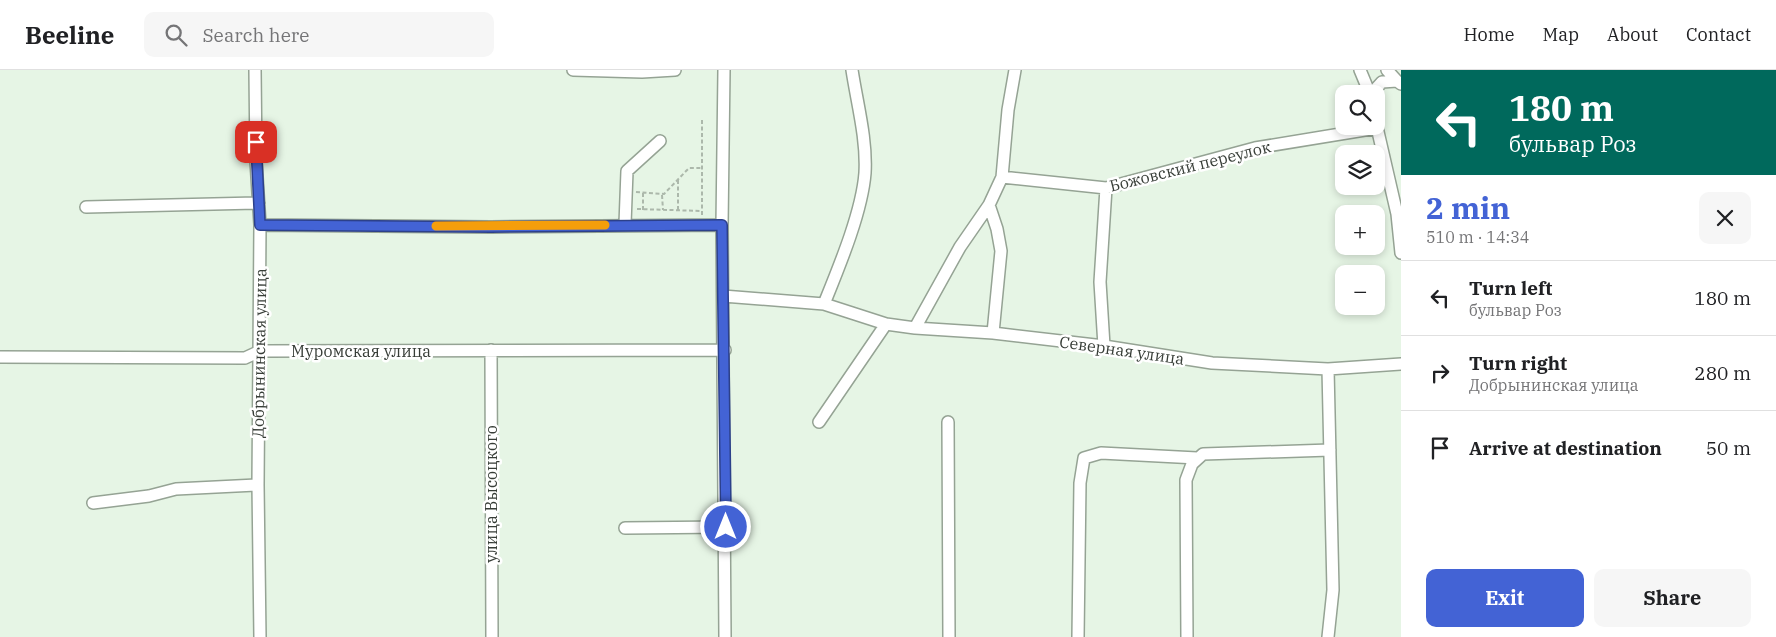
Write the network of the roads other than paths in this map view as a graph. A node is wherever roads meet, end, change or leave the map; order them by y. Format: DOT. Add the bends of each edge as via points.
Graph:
graph roads {
  1 [pos="255,70"];
  2 [pos="573,70"];
  3 [pos="675,70"];
  4 [pos="724,70"];
  5 [pos="852,70"];
  6 [pos="1015,70"];
  7 [pos="1360,70"];
  8 [pos="1387,70"];
  9 [pos="642,71"];
  10 [pos="1399,82"];
  11 [pos="1366,85"];
  12 [pos="1379,85"];
  13 [pos="1335,133"];
  14 [pos="1380,135"];
  15 [pos="660,141"];
  16 [pos="1002,177"];
  17 [pos="1106,188"];
  18 [pos="259,203"];
  19 [pos="989,205"];
  20 [pos="86,207"];
  21 [pos="1399,213"];
  22 [pos="626,224"];
  23 [pos="260,225"];
  24 [pos="722,225"];
  25 [pos="1401,247"];
  26 [pos="723,296"];
  27 [pos="824,304"];
  28 [pos="886,324"];
  29 [pos="916,328"];
  30 [pos="993,333"];
  31 [pos="1104,346"];
  32 [pos="491,350"];
  33 [pos="724,350"];
  34 [pos="260,351"];
  35 [pos="0,357"];
  36 [pos="1401,364"];
  37 [pos="1328,369"];
  38 [pos="819,422"];
  39 [pos="948,422"];
  40 [pos="1330,450"];
  41 [pos="1197,458"];
  42 [pos="258,484"];
  43 [pos="93,503"];
  44 [pos="726,527"];
  45 [pos="625,528"];
  46 [pos="260,637"];
  47 [pos="492,637"];
  48 [pos="725,637"];
  49 [pos="949,637"];
  50 [pos="1078,637"];
  51 [pos="1186,637"];
  52 [pos="1328,637"];
  1 -- 18 [label="street, Добрынинская улица"];
  2 -- 9 [label="street"];
  3 -- 9 [label="street"];
  4 -- 24 [label="street"];
  5 -- 27 [label="street" via="865,174 850,235"];
  6 -- 16 [label="street"];
  7 -- 11 [label="street"];
  8 -- 10 [label="street"];
  10 -- 12 [label="street" via="1382,82"];
  13 -- 17 [label="street, Божовский переулок" via="1255,148"];
  14 -- 21 [label="street"];
  15 -- 22 [label="street" via="627,171"];
  16 -- 17 [label="street, Божовский переулок"];
  16 -- 19 [label="street"];
  17 -- 31 [label="street" via="1100,282"];
  18 -- 20 [label="street"];
  18 -- 23 [label="street, Добрынинская улица"];
  19 -- 29 [label="street" via="960,247"];
  19 -- 30 [label="street" via="1001,251"];
  21 -- 25 [label="street"];
  22 -- 23 [label="street" via="491,227"];
  22 -- 24 [label="street"];
  23 -- 34 [label="street, Добрынинская улица"];
  24 -- 26 [label="street"];
  26 -- 27 [label="street, Северная улица"];
  26 -- 33 [label="street"];
  27 -- 28 [label="street, Северная улица"];
  28 -- 29 [label="street, Северная улица"];
  28 -- 38 [label="street"];
  29 -- 30 [label="street, Северная улица"];
  30 -- 31 [label="street, Северная улица"];
  31 -- 37 [label="street, Северная улица" via="1212,363"];
  32 -- 33 [label="street, Муромская улица"];
  32 -- 34 [label="street, Муромская улица"];
  32 -- 47 [label="street, улица Высоцкого"];
  33 -- 44 [label="street"];
  34 -- 35 [label="street, Муромская улица" via="245,358"];
  34 -- 42 [label="street, Добрынинская улица"];
  36 -- 37 [label="street, Северная улица"];
  37 -- 40 [label="street"];
  39 -- 49 [label="street"];
  40 -- 41 [label="street" via="1203,454"];
  40 -- 52 [label="street" via="1333,590"];
  41 -- 50 [label="street" via="1101,454 1084,458 1080,483"];
  41 -- 51 [label="street" via="1186,480"];
  42 -- 43 [label="street" via="176,489"];
  42 -- 46 [label="street, Добрынинская улица"];
  44 -- 45 [label="street"];
  44 -- 48 [label="street"];
}
